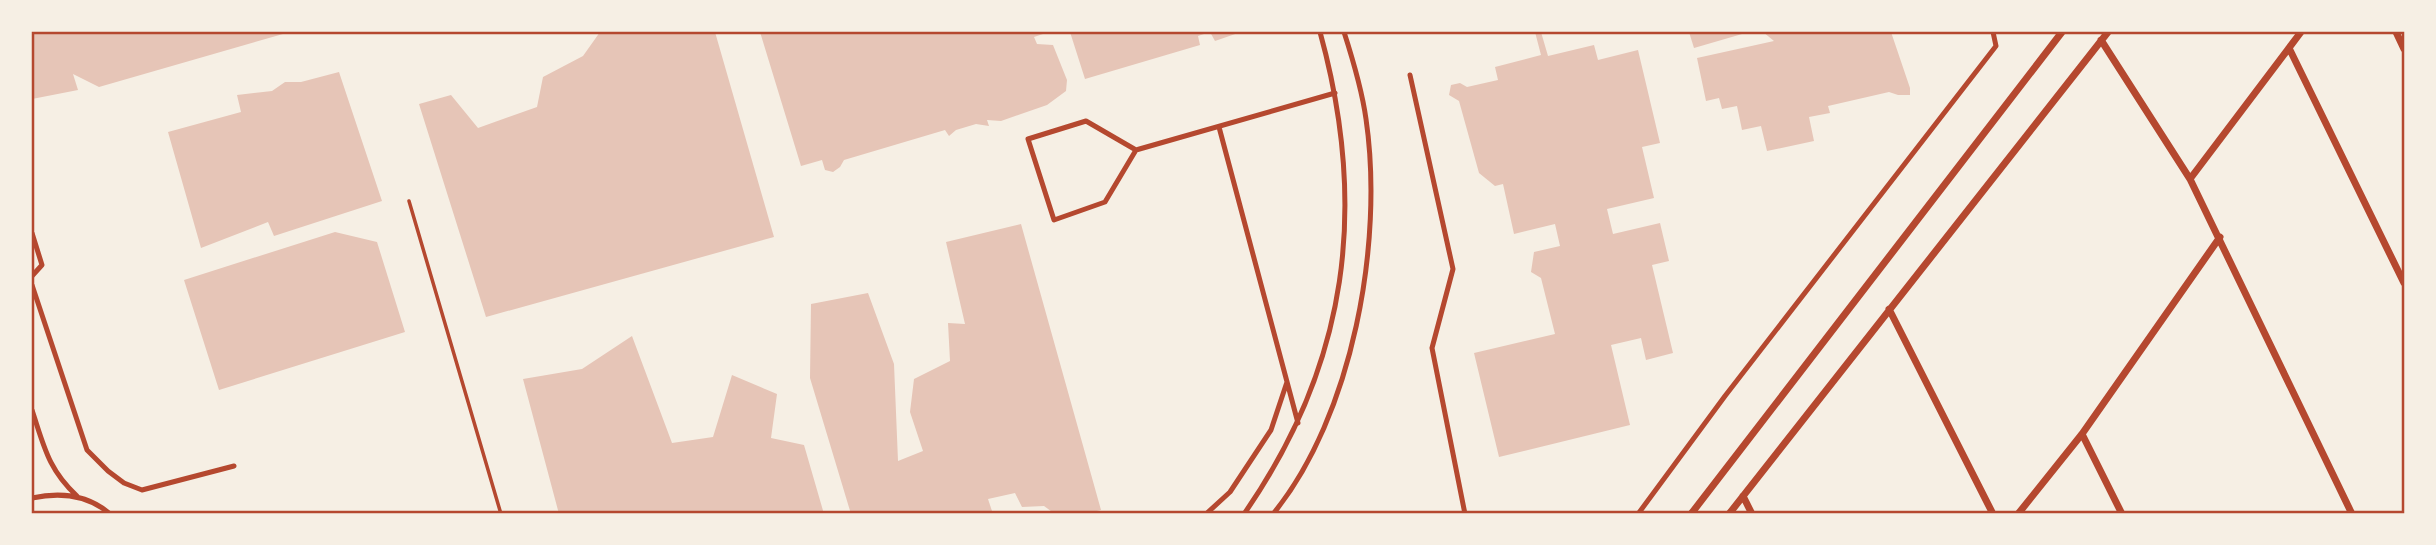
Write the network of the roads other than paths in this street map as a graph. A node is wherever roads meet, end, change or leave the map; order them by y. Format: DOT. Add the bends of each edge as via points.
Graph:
graph roads {
  1 [pos="1320,32"];
  2 [pos="1344,32"];
  3 [pos="1993,32"];
  4 [pos="2062,32"];
  5 [pos="2108,32"];
  6 [pos="2301,32"];
  7 [pos="2396,32"];
  8 [pos="2101,40"];
  9 [pos="2289,48"];
  10 [pos="2404,49"];
  11 [pos="1410,75"];
  12 [pos="1335,93"];
  13 [pos="1219,127"];
  14 [pos="1136,150"];
  15 [pos="2190,179"];
  16 [pos="32,233"];
  17 [pos="2220,237"];
  18 [pos="32,276"];
  19 [pos="2404,283"];
  20 [pos="32,285"];
  21 [pos="1889,309"];
  22 [pos="1287,382"];
  23 [pos="32,410"];
  24 [pos="1297,423"];
  25 [pos="2082,434"];
  26 [pos="234,466"];
  27 [pos="77,496"];
  28 [pos="1743,496"];
  29 [pos="32,498"];
  30 [pos="110,513"];
  31 [pos="1206,513"];
  32 [pos="1244,513"];
  33 [pos="1273,513"];
  34 [pos="1465,513"];
  35 [pos="1637,513"];
  36 [pos="1691,513"];
  37 [pos="1729,513"];
  38 [pos="1752,513"];
  39 [pos="1993,513"];
  40 [pos="2018,513"];
  41 [pos="2122,513"];
  42 [pos="2352,513"];
  1 -- 12 [label="lane"];
  2 -- 33 [label="lane" via="1366,120 1371,186 1362,304 1343,378 1322,431 1290,493"];
  3 -- 35 [label="lane" via="1996,46"];
  4 -- 36 [label="street"];
  5 -- 8 [label="street"];
  6 -- 9 [label="street"];
  7 -- 10 [label="street"];
  8 -- 15 [label="street"];
  8 -- 21 [label="street"];
  9 -- 15 [label="street"];
  9 -- 19 [label="street"];
  11 -- 34 [label="lane" via="1453,269 1432,348"];
  12 -- 13 [label="lane"];
  12 -- 24 [label="lane" via="1346,188 1345,246 1338,298 1319,369"];
  13 -- 14 [label="lane"];
  13 -- 22 [label="lane"];
  14 -- 14 [label="lane" via="1086,121 1028,139 1054,220 1105,202"];
  15 -- 17 [label="street"];
  16 -- 18 [label="lane" via="42,265"];
  17 -- 25 [label="street"];
  17 -- 42 [label="street"];
  20 -- 26 [label="lane" via="88,450 108,471 142,490"];
  21 -- 28 [label="street"];
  21 -- 39 [label="street"];
  22 -- 24 [label="lane"];
  22 -- 31 [label="lane" via="1271,430 1257,453 1230,492"];
  23 -- 27 [label="lane" via="50,464"];
  24 -- 32 [label="lane"];
  25 -- 40 [label="street"];
  25 -- 41 [label="street"];
  27 -- 29 [label="lane"];
  27 -- 30 [label="lane"];
  28 -- 37 [label="street"];
  28 -- 38 [label="street"];
}
